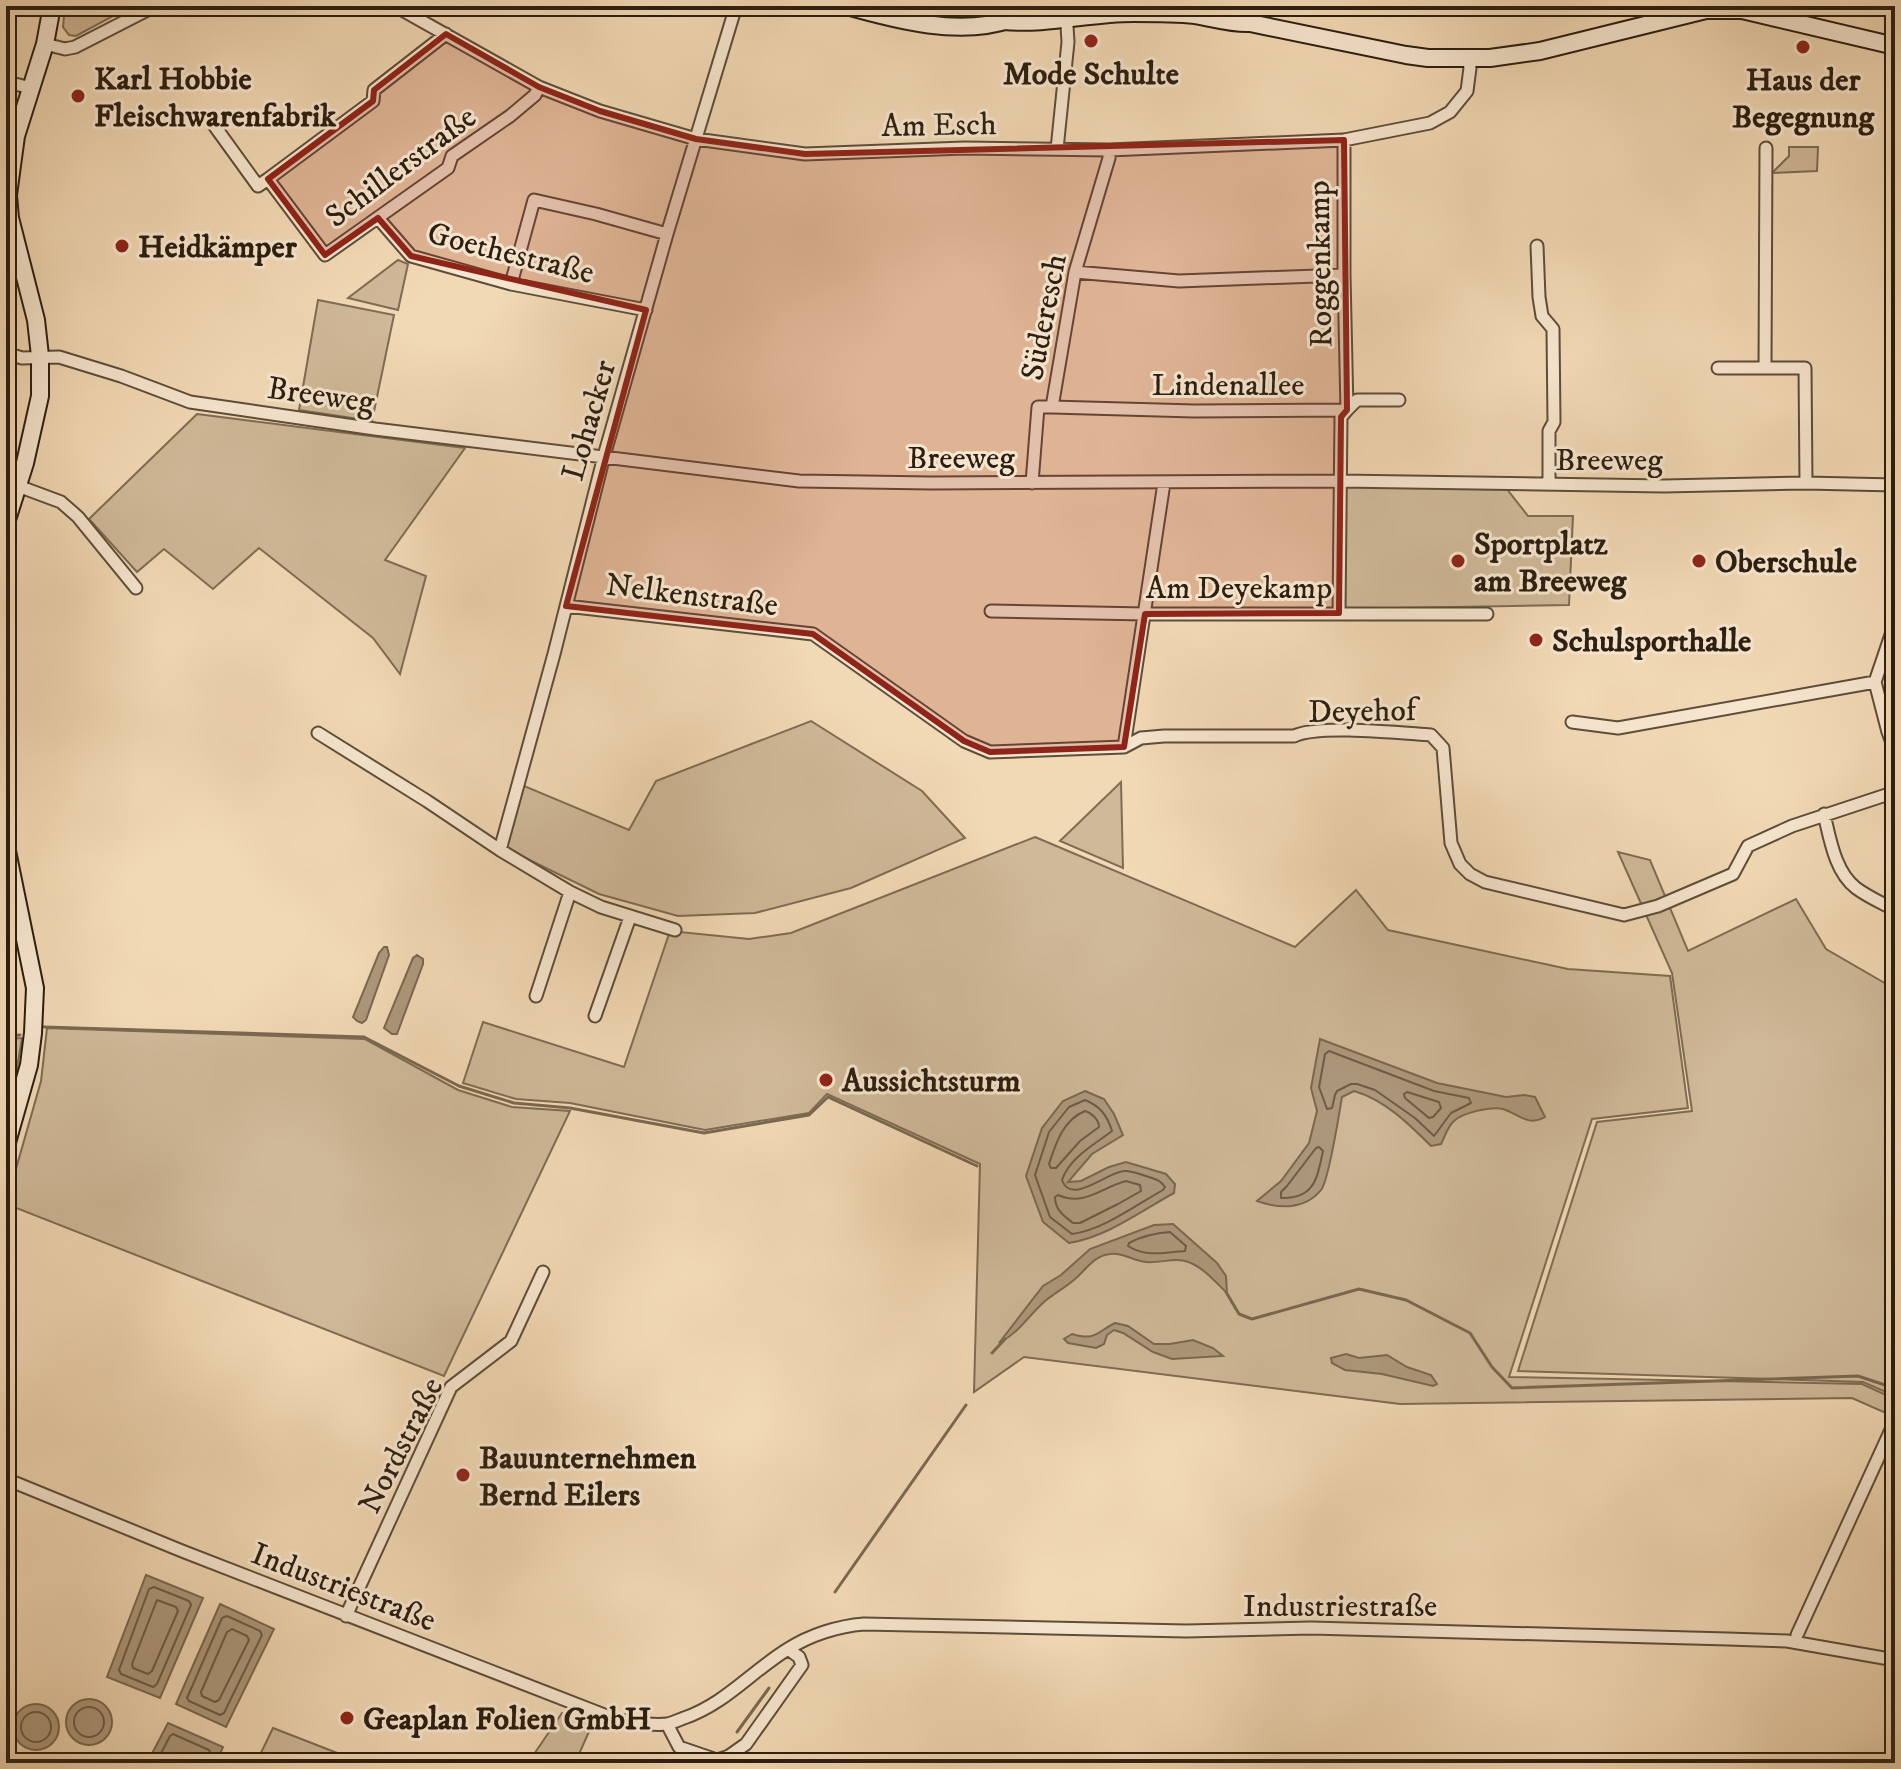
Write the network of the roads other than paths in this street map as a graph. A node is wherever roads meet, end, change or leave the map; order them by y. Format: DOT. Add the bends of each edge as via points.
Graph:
graph roads {
  1 [pos="52,6"];
  2 [pos="155,6"];
  3 [pos="395,6"];
  4 [pos="736,6"];
  5 [pos="847,6"];
  6 [pos="1111,6"];
  7 [pos="1184,6"];
  8 [pos="1006,14"];
  9 [pos="1251,14"];
  10 [pos="1066,15"];
  11 [pos="446,34"];
  12 [pos="1895,39"];
  13 [pos="45,44"];
  14 [pos="1895,46"];
  15 [pos="1468,58"];
  16 [pos="6,85"];
  17 [pos="539,87"];
  18 [pos="31,88"];
  19 [pos="211,121"];
  20 [pos="696,139"];
  21 [pos="1344,140"];
  22 [pos="1766,148"];
  23 [pos="1057,149"];
  24 [pos="1109,150"];
  25 [pos="268,179"];
  26 [pos="378,218"];
  27 [pos="667,234"];
  28 [pos="1537,246"];
  29 [pos="1075,272"];
  30 [pos="1344,275"];
  31 [pos="511,284"];
  32 [pos="646,310"];
  33 [pos="6,353"];
  34 [pos="40,356"];
  35 [pos="1718,368"];
  36 [pos="1765,368"];
  37 [pos="1399,400"];
  38 [pos="1052,407"];
  39 [pos="1347,410"];
  40 [pos="604,456"];
  41 [pos="1341,481"];
  42 [pos="1032,483"];
  43 [pos="1164,483"];
  44 [pos="1806,483"];
  45 [pos="1549,484"];
  46 [pos="1895,485"];
  47 [pos="18,486"];
  48 [pos="6,523"];
  49 [pos="136,588"];
  50 [pos="566,606"];
  51 [pos="991,611"];
  52 [pos="1339,613"];
  53 [pos="1145,614"];
  54 [pos="1487,614"];
  55 [pos="1895,623"];
  56 [pos="813,634"];
  57 [pos="1893,640"];
  58 [pos="1875,682"];
  59 [pos="1572,722"];
  60 [pos="318,733"];
  61 [pos="1124,747"];
  62 [pos="1895,751"];
  63 [pos="1895,792"];
  64 [pos="1824,814"];
  65 [pos="6,846"];
  66 [pos="500,850"];
  67 [pos="9,878"];
  68 [pos="570,892"];
  69 [pos="1895,910"];
  70 [pos="630,917"];
  71 [pos="675,930"];
  72 [pos="536,996"];
  73 [pos="595,1016"];
  74 [pos="6,1146"];
  75 [pos="543,1272"];
  76 [pos="1895,1421"];
  77 [pos="6,1479"];
  78 [pos="346,1616"];
  79 [pos="1797,1635"];
  80 [pos="788,1649"];
  81 [pos="1895,1660"];
  82 [pos="667,1724"];
  83 [pos="727,1760"];
  1 -- 13 [label="main road"];
  2 -- 13 [label="street" via="75,47"];
  3 -- 11 [label="street, Am Esch"];
  4 -- 20 [label="street, Lohacker"];
  5 -- 8 [label="main road" via="892,19 960,26"];
  6 -- 10 [label="main road"];
  7 -- 9 [label="main road"];
  8 -- 10 [label="main road" via="1025,23"];
  9 -- 10 [label="main road" via="1237,23 1163,13"];
  9 -- 15 [label="main road" via="1406,55"];
  10 -- 23 [label="street"];
  11 -- 17 [label="street, Am Esch"];
  11 -- 25 [label="street" via="374,90 373,101"];
  12 -- 14 [label="street"];
  13 -- 18 [label="main road"];
  14 -- 15 [label="main road" via="1724,9 1540,51"];
  15 -- 21 [label="street, Am Esch" via="1467,91 1450,112 1430,123"];
  16 -- 18 [label="street"];
  17 -- 20 [label="street, Am Esch"];
  17 -- 26 [label="street, Schillerstraße" via="510,116 452,156 448,168"];
  18 -- 34 [label="main road" via="16,136 8,195"];
  19 -- 25 [label="street, Schillerstraße" via="258,186"];
  20 -- 23 [label="street, Am Esch" via="805,154"];
  20 -- 27 [label="street, Lohacker"];
  21 -- 24 [label="street, Am Esch"];
  21 -- 30 [label="street, Roggenkamp"];
  22 -- 36 [label="street"];
  23 -- 24 [label="street, Am Esch"];
  24 -- 29 [label="street, Süderesch"];
  25 -- 26 [label="street, Schillerstraße" via="325,255"];
  26 -- 31 [label="street, Goethestraße" via="411,256"];
  27 -- 31 [label="street" via="534,200"];
  27 -- 32 [label="street, Lohacker"];
  28 -- 45 [label="street" via="1542,316 1553,329"];
  29 -- 30 [label="street" via="1179,281"];
  29 -- 38 [label="street, Süderesch"];
  30 -- 39 [label="street, Roggenkamp"];
  31 -- 32 [label="street, Goethestraße"];
  32 -- 40 [label="street, Lohacker"];
  33 -- 34 [label="street, Breeweg"];
  34 -- 40 [label="street, Breeweg" via="121,376 190,402"];
  34 -- 47 [label="main road" via="40,396"];
  35 -- 36 [label="street"];
  36 -- 44 [label="street" via="1805,368"];
  37 -- 39 [label="street, Lindenallee" via="1357,400"];
  38 -- 39 [label="street, Lindenallee"];
  38 -- 42 [label="street, Süderesch" via="1038,407"];
  39 -- 41 [label="street, Roggenkamp" via="1341,417"];
  40 -- 42 [label="street, Breeweg" via="799,481"];
  40 -- 50 [label="street, Lohacker"];
  41 -- 43 [label="street, Breeweg"];
  41 -- 45 [label="street, Breeweg"];
  41 -- 52 [label="street, Roggenkamp"];
  42 -- 43 [label="street, Breeweg"];
  43 -- 53 [label="street"];
  44 -- 45 [label="street, Breeweg"];
  44 -- 46 [label="street, Breeweg"];
  47 -- 48 [label="main road"];
  47 -- 49 [label="street" via="61,502"];
  50 -- 56 [label="street, Nelkenstraße"];
  50 -- 66 [label="street, Lohacker"];
  51 -- 53 [label="street, Am Deyekamp"];
  52 -- 53 [label="street, Am Deyekamp"];
  52 -- 54 [label="street, Am Deyekamp"];
  53 -- 61 [label="street"];
  55 -- 57 [label="street"];
  56 -- 61 [label="street, Deyehof" via="964,741 990,752"];
  57 -- 58 [label="street"];
  58 -- 59 [label="street" via="1618,728"];
  58 -- 62 [label="street"];
  60 -- 66 [label="street"];
  61 -- 64 [label="street, Deyehof" via="1141,738 1164,736 1337,731 1431,735 1443,748 1451,843 1470,874 1624,915 1733,874 1748,846"];
  63 -- 64 [label="street, Deyehof"];
  64 -- 69 [label="street" via="1843,875"];
  65 -- 67 [label="main road"];
  66 -- 68 [label="street"];
  67 -- 74 [label="main road" via="35,988 29,1065"];
  68 -- 70 [label="street"];
  68 -- 72 [label="street"];
  70 -- 71 [label="street"];
  70 -- 73 [label="street"];
  75 -- 78 [label="street, Nordstraße" via="511,1341 451,1387"];
  76 -- 79 [label="street"];
  77 -- 78 [label="street, Industriestraße"];
  78 -- 82 [label="street, Industriestraße" via="617,1720"];
  80 -- 81 [label="street, Industriestraße" via="822,1632 864,1624 1186,1631 1311,1628 1787,1641"];
  80 -- 82 [label="street, Industriestraße" via="702,1712"];
  80 -- 83 [label="street" via="802,1665 746,1744"];
  82 -- 83 [label="street" via="679,1747"];
}
